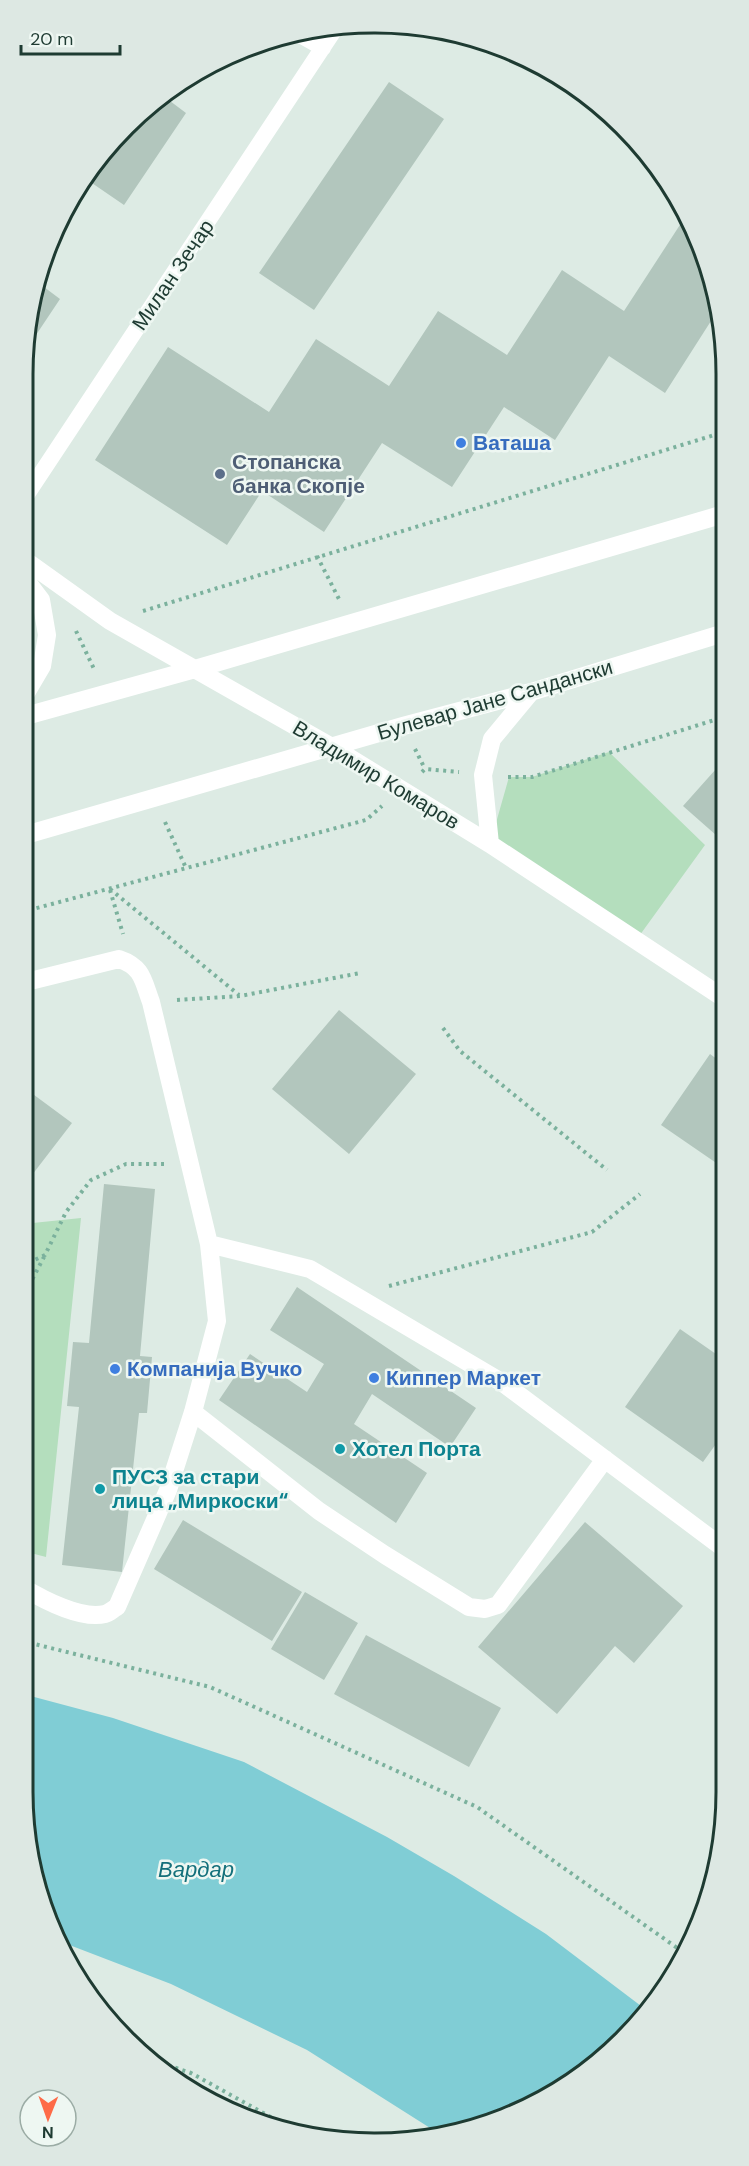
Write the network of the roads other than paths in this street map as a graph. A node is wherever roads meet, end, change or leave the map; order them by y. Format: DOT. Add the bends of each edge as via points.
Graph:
graph roads {
  1 [pos="331,36"];
  2 [pos="309,40"];
  3 [pos="323,48"];
  4 [pos="33,485"];
  5 [pos="716,516"];
  6 [pos="33,566"];
  7 [pos="33,590"];
  8 [pos="716,635"];
  9 [pos="195,669"];
  10 [pos="33,681"];
  11 [pos="531,692"];
  12 [pos="33,714"];
  13 [pos="332,747"];
  14 [pos="33,833"];
  15 [pos="490,844"];
  16 [pos="33,980"];
  17 [pos="716,993"];
  18 [pos="209,1244"];
  19 [pos="193,1412"];
  20 [pos="605,1459"];
  21 [pos="716,1542"];
  22 [pos="33,1594"];
  1 -- 3 [label="lane, Милан Зечар"];
  2 -- 3 [label="lane"];
  3 -- 4 [label="lane, Милан Зечар"];
  5 -- 9 [label="street"];
  6 -- 9 [label="street, Владимир Комаров" via="110,621"];
  7 -- 10 [label="street" via="40,600 47,635 42,666"];
  8 -- 11 [label="street, Булевар Јане Сандански"];
  9 -- 12 [label="street"];
  9 -- 13 [label="street, Владимир Комаров"];
  11 -- 13 [label="street, Булевар Јане Сандански"];
  11 -- 15 [label="street" via="492,739 483,775"];
  13 -- 14 [label="street, Булевар Јане Сандански"];
  13 -- 15 [label="street, Владимир Комаров"];
  15 -- 17 [label="street, Владимир Комаров"];
  16 -- 18 [label="street" via="119,959 139,970 151,1002"];
  18 -- 19 [label="street" via="217,1321"];
  18 -- 20 [label="street" via="310,1269 503,1383"];
  19 -- 20 [label="street" via="328,1518 470,1607 485,1609 498,1605"];
  19 -- 22 [label="street" via="168,1490 117,1607 106,1614 89,1615"];
  20 -- 21 [label="street"];
}
